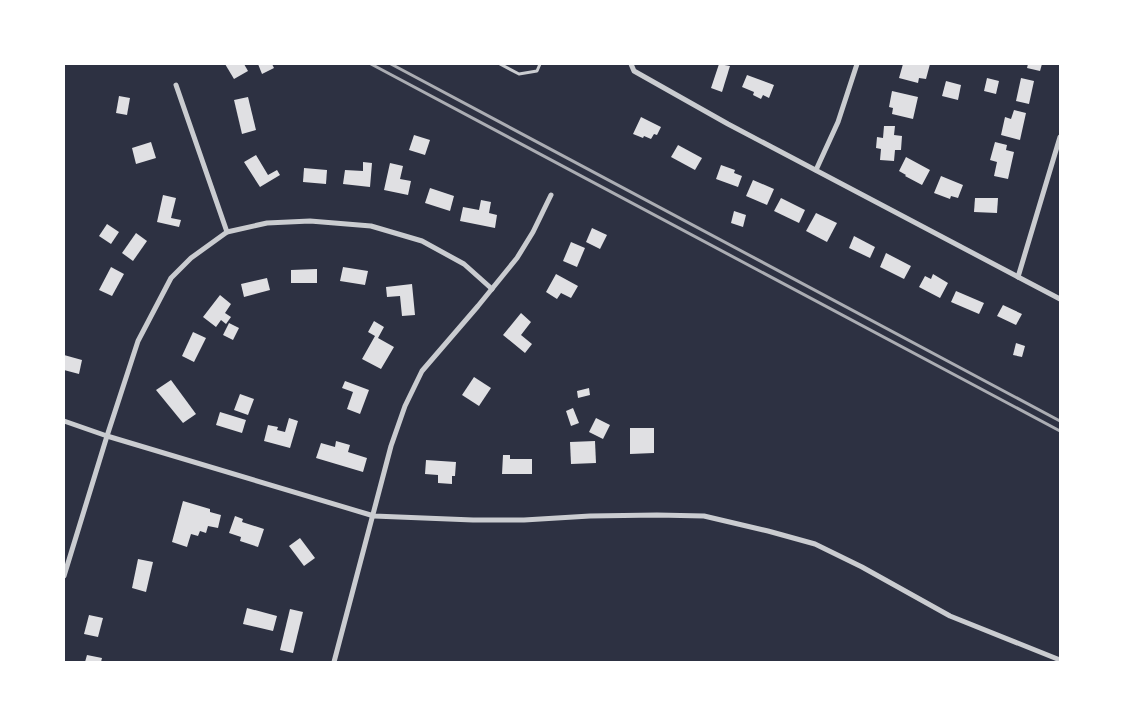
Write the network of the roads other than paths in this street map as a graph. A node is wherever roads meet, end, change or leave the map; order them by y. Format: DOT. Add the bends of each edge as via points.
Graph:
graph roads {
  1 [pos="500,64"];
  2 [pos="540,64"];
  3 [pos="631,64"];
  4 [pos="857,64"];
  5 [pos="176,85"];
  6 [pos="1060,137"];
  7 [pos="816,170"];
  8 [pos="552,195"];
  9 [pos="227,232"];
  10 [pos="1018,277"];
  11 [pos="492,289"];
  12 [pos="1060,299"];
  13 [pos="64,421"];
  14 [pos="107,436"];
  15 [pos="374,516"];
  16 [pos="64,576"];
  17 [pos="1060,660"];
  18 [pos="334,662"];
  1 -- 2 [label="lane" via="519,74 537,71"];
  3 -- 7 [label="street" via="634,71"];
  4 -- 7 [label="street" via="838,122"];
  5 -- 9 [label="street"];
  6 -- 10 [label="street"];
  7 -- 10 [label="street"];
  8 -- 11 [label="street" via="517,258"];
  9 -- 11 [label="street" via="267,223 310,221 371,226 422,241 464,264"];
  9 -- 14 [label="street" via="191,258 171,278 138,341"];
  10 -- 12 [label="street"];
  11 -- 15 [label="street" via="422,371 391,446"];
  13 -- 14 [label="street"];
  14 -- 15 [label="street"];
  14 -- 16 [label="street"];
  15 -- 17 [label="street" via="524,520 590,516 704,516 815,544 950,616"];
  15 -- 18 [label="street"];
}
